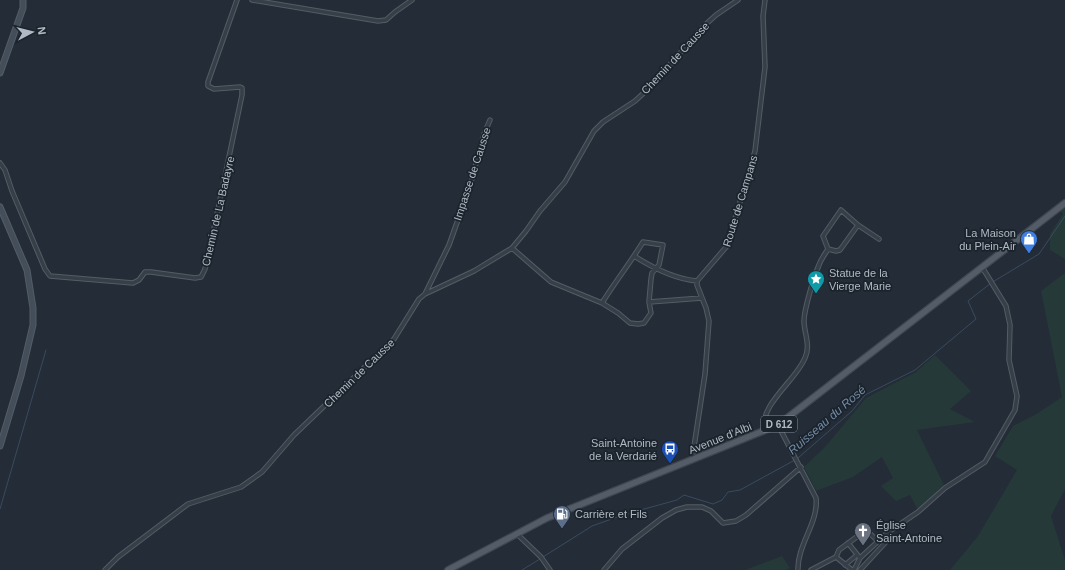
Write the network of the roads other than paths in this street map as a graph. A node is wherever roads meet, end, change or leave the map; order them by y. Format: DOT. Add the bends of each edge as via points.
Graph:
graph roads {
  1 [pos="24,0"];
  2 [pos="237,0"];
  3 [pos="252,0"];
  4 [pos="412,0"];
  5 [pos="738,0"];
  6 [pos="765,0"];
  7 [pos="0,73"];
  8 [pos="490,120"];
  9 [pos="0,163"];
  10 [pos="1065,203"];
  11 [pos="0,207"];
  12 [pos="858,225"];
  13 [pos="879,239"];
  14 [pos="512,248"];
  15 [pos="828,249"];
  16 [pos="634,256"];
  17 [pos="982,267"];
  18 [pos="655,269"];
  19 [pos="697,280"];
  20 [pos="424,294"];
  21 [pos="702,298"];
  22 [pos="648,302"];
  23 [pos="602,303"];
  24 [pos="778,424"];
  25 [pos="764,431"];
  26 [pos="0,446"];
  27 [pos="692,460"];
  28 [pos="801,467"];
  29 [pos="887,533"];
  30 [pos="516,534"];
  31 [pos="878,541"];
  32 [pos="848,543"];
  33 [pos="836,557"];
  34 [pos="858,557"];
  35 [pos="823,564"];
  36 [pos="847,566"];
  37 [pos="105,570"];
  38 [pos="448,570"];
  39 [pos="550,570"];
  40 [pos="604,570"];
  41 [pos="798,570"];
  42 [pos="811,570"];
  43 [pos="824,570"];
  44 [pos="844,570"];
  45 [pos="853,570"];
  46 [pos="860,570"];
  1 -- 7 [label="main road"];
  2 -- 9 [label="street, Chemin de La Badayre" via="208,82 208,86 214,89 240,87 242,95 209,252 201,277 145,272 133,283 50,276"];
  3 -- 4 [label="street" via="378,21 386,20"];
  5 -- 14 [label="street, Chemin de Causse" via="716,14 648,89 594,130 565,182"];
  6 -- 19 [label="street, Route de Campans" via="764,68 755,151 727,246"];
  8 -- 20 [label="street, Impasse de Causse" via="449,245"];
  10 -- 17 [label="main road, Avenue d'Albi / D 612"];
  11 -- 26 [label="main road" via="27,270 33,325"];
  12 -- 13 [label="street"];
  12 -- 15 [label="street" via="840,250"];
  12 -- 15 [label="street" via="841,210 824,236"];
  14 -- 20 [label="street, Chemin de Causse" via="474,271"];
  14 -- 23 [label="street" via="551,282"];
  15 -- 25 [label="street" via="819,264 804,316 808,344 806,358 766,412"];
  16 -- 18 [label="street"];
  16 -- 18 [label="street" via="643,242 663,245 659,265"];
  16 -- 23 [label="street"];
  17 -- 24 [label="main road, Avenue d'Albi / D 612"];
  17 -- 29 [label="street" via="1006,306 1010,325 1009,360 1017,396 1015,410 985,462 945,488 918,512"];
  18 -- 19 [label="street"];
  18 -- 22 [label="street" via="652,273"];
  19 -- 21 [label="street"];
  20 -- 37 [label="street, Chemin de Causse" via="394,339 294,435 262,472 240,487 188,504 118,557"];
  21 -- 22 [label="street"];
  21 -- 27 [label="street" via="709,321 705,374"];
  22 -- 23 [label="street" via="651,308 650,316 644,323 638,324 630,323"];
  24 -- 25 [label="main road, Avenue d'Albi / D 612"];
  24 -- 28 [label="street"];
  25 -- 27 [label="main road, Avenue d'Albi / D 612"];
  27 -- 30 [label="main road, Avenue d'Albi / D 612" via="576,505"];
  28 -- 40 [label="street" via="736,521 723,523 711,511 702,507 676,510 628,544"];
  28 -- 41 [label="street" via="817,503 799,556"];
  29 -- 31 [label="street"];
  29 -- 46 [label="street" via="885,543"];
  30 -- 38 [label="main road, Avenue d'Albi / D 612"];
  30 -- 39 [label="street"];
  31 -- 32 [label="street" via="866,530"];
  31 -- 34 [label="street"];
  32 -- 33 [label="street" via="839,550"];
  32 -- 34 [label="street"];
  33 -- 35 [label="street"];
  33 -- 36 [label="street"];
  34 -- 36 [label="street"];
  34 -- 45 [label="street"];
  35 -- 42 [label="street"];
  35 -- 43 [label="street"];
  36 -- 44 [label="street"];
  36 -- 45 [label="street"];
}
